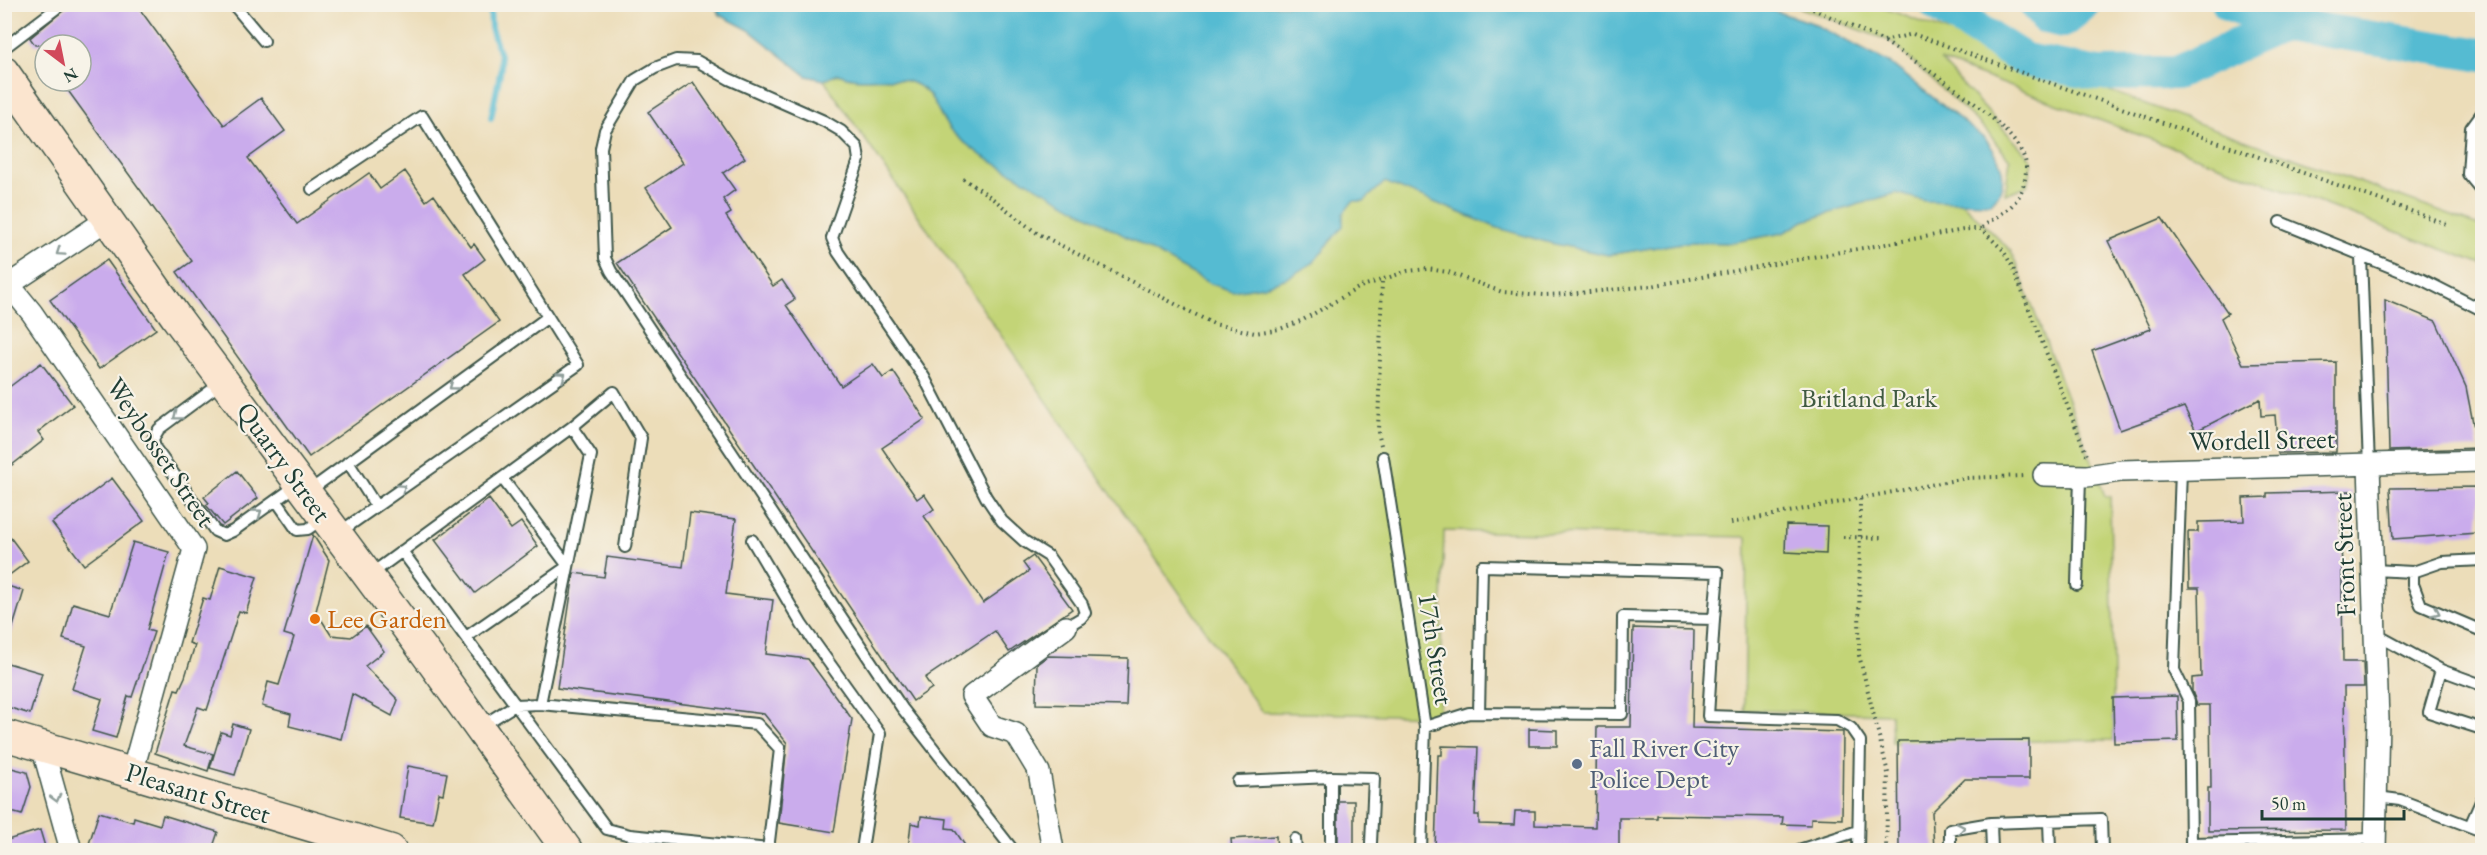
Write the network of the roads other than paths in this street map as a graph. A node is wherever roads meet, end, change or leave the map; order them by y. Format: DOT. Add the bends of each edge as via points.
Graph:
graph roads {
  1 [pos="62,4"];
  2 [pos="233,4"];
  3 [pos="264,41"];
  4 [pos="4,48"];
  5 [pos="4,72"];
  6 [pos="2482,113"];
  7 [pos="312,189"];
  8 [pos="2482,191"];
  9 [pos="108,219"];
  10 [pos="2280,222"];
  11 [pos="2361,256"];
  12 [pos="7,287"];
  13 [pos="2482,296"];
  14 [pos="2480,309"];
  15 [pos="548,317"];
  16 [pos="224,381"];
  17 [pos="572,426"];
  18 [pos="1383,457"];
  19 [pos="2482,461"];
  20 [pos="348,462"];
  21 [pos="2369,466"];
  22 [pos="2181,470"];
  23 [pos="2044,475"];
  24 [pos="2087,476"];
  25 [pos="502,478"];
  26 [pos="303,488"];
  27 [pos="276,500"];
  28 [pos="376,506"];
  29 [pos="331,525"];
  30 [pos="752,540"];
  31 [pos="625,547"];
  32 [pos="402,551"];
  33 [pos="2482,560"];
  34 [pos="568,566"];
  35 [pos="2373,570"];
  36 [pos="2413,572"];
  37 [pos="369,576"];
  38 [pos="2077,585"];
  39 [pos="1714,619"];
  40 [pos="1065,627"];
  41 [pos="2482,631"];
  42 [pos="2375,633"];
  43 [pos="466,637"];
  44 [pos="2440,670"];
  45 [pos="2482,685"];
  46 [pos="540,704"];
  47 [pos="515,705"];
  48 [pos="1479,713"];
  49 [pos="1425,726"];
  50 [pos="479,728"];
  51 [pos="2482,729"];
  52 [pos="4,735"];
  53 [pos="42,746"];
  54 [pos="132,773"];
  55 [pos="1331,777"];
  56 [pos="1238,781"];
  57 [pos="2377,797"];
  58 [pos="2482,799"];
  59 [pos="2049,821"];
  60 [pos="1991,823"];
  61 [pos="2470,826"];
  62 [pos="1858,831"];
  63 [pos="2482,831"];
  64 [pos="1295,839"];
  65 [pos="1371,843"];
  66 [pos="2376,845"];
  67 [pos="354,846"];
  68 [pos="71,850"];
  69 [pos="391,850"];
  70 [pos="567,850"];
  71 [pos="768,850"];
  72 [pos="862,850"];
  73 [pos="1013,850"];
  74 [pos="1053,850"];
  75 [pos="1296,850"];
  76 [pos="1331,850"];
  77 [pos="1421,850"];
  78 [pos="1799,850"];
  79 [pos="1858,850"];
  80 [pos="1950,850"];
  81 [pos="1992,850"];
  82 [pos="2050,850"];
  83 [pos="2102,850"];
  1 -- 4 [label="lane"];
  2 -- 3 [label="lane"];
  5 -- 9 [label="street, Quarry Street"];
  6 -- 8 [label="lane" via="2471,128 2468,174"];
  7 -- 15 [label="lane" via="422,116"];
  9 -- 12 [label="street, one-way"];
  9 -- 16 [label="street, Quarry Street"];
  10 -- 11 [label="lane"];
  11 -- 14 [label="lane"];
  11 -- 21 [label="lane, Front Street"];
  12 -- 54 [label="street, Weybosset Street" via="39,323 194,549"];
  13 -- 14 [label="lane"];
  15 -- 20 [label="lane, one-way"];
  28 -- 15 [label="lane, one-way" via="578,365"];
  16 -- 26 [label="street, Quarry Street"];
  16 -- 27 [label="lane, one-way" via="159,429 153,439 155,448 215,531 224,535"];
  17 -- 25 [label="lane"];
  17 -- 31 [label="lane" via="614,392 641,438"];
  17 -- 34 [label="lane" via="591,455"];
  18 -- 49 [label="lane, 17th Street"];
  19 -- 21 [label="street, Wordell Street"];
  20 -- 26 [label="lane"];
  20 -- 28 [label="lane"];
  21 -- 22 [label="street, Wordell Street"];
  21 -- 35 [label="street, Front Street"];
  22 -- 24 [label="street, Wordell Street"];
  22 -- 66 [label="lane" via="2174,670 2189,701 2192,843"];
  23 -- 24 [label="street, Wordell Street"];
  24 -- 38 [label="lane"];
  25 -- 32 [label="lane"];
  25 -- 34 [label="lane"];
  26 -- 27 [label="lane"];
  26 -- 29 [label="street, Quarry Street"];
  27 -- 29 [label="lane" via="297,530"];
  28 -- 29 [label="lane"];
  29 -- 37 [label="street, Quarry Street"];
  30 -- 72 [label="lane" via="802,625 880,734"];
  32 -- 37 [label="lane"];
  32 -- 43 [label="lane"];
  33 -- 36 [label="lane" via="2442,562"];
  34 -- 43 [label="lane"];
  34 -- 46 [label="lane"];
  35 -- 36 [label="lane"];
  35 -- 42 [label="street, Front Street"];
  36 -- 41 [label="lane, one-way" via="2421,604"];
  37 -- 50 [label="street, Quarry Street"];
  39 -- 48 [label="lane" via="1623,617 1622,714"];
  39 -- 48 [label="lane" via="1718,572 1482,566"];
  39 -- 62 [label="lane" via="1708,716 1837,720 1851,728 1860,741"];
  40 -- 73 [label="lane" via="1085,613 1082,604 1048,556 1002,521 924,377 838,252 832,238 859,160 857,147 824,121 698,61 676,60 635,81 605,130 601,148 605,258 611,271 902,708"];
  40 -- 74 [label="street" via="972,696 992,726 1016,734 1039,772"];
  42 -- 44 [label="lane"];
  42 -- 57 [label="street, Front Street"];
  43 -- 47 [label="lane"];
  44 -- 45 [label="lane"];
  44 -- 51 [label="lane" via="2429,712"];
  46 -- 47 [label="lane"];
  46 -- 71 [label="lane" via="757,724 780,748"];
  47 -- 50 [label="lane"];
  47 -- 71 [label="lane" via="608,829 630,835"];
  48 -- 49 [label="lane"];
  49 -- 77 [label="lane, 17th Street"];
  50 -- 70 [label="street, Quarry Street"];
  52 -- 53 [label="street, Pleasant Street"];
  53 -- 54 [label="street, Pleasant Street"];
  53 -- 68 [label="street, one-way"];
  54 -- 67 [label="street, Pleasant Street"];
  55 -- 56 [label="lane"];
  55 -- 65 [label="lane" via="1374,778"];
  55 -- 76 [label="lane"];
  57 -- 61 [label="lane" via="2400,800"];
  57 -- 66 [label="street, Front Street"];
  58 -- 61 [label="lane"];
  59 -- 60 [label="lane"];
  59 -- 82 [label="lane"];
  59 -- 83 [label="lane" via="2101,819"];
  80 -- 60 [label="lane, one-way" via="1950,831"];
  60 -- 81 [label="lane"];
  61 -- 63 [label="lane"];
  62 -- 78 [label="lane"];
  62 -- 79 [label="lane"];
  64 -- 75 [label="lane"];
  67 -- 69 [label="street, Pleasant Street"];
}
